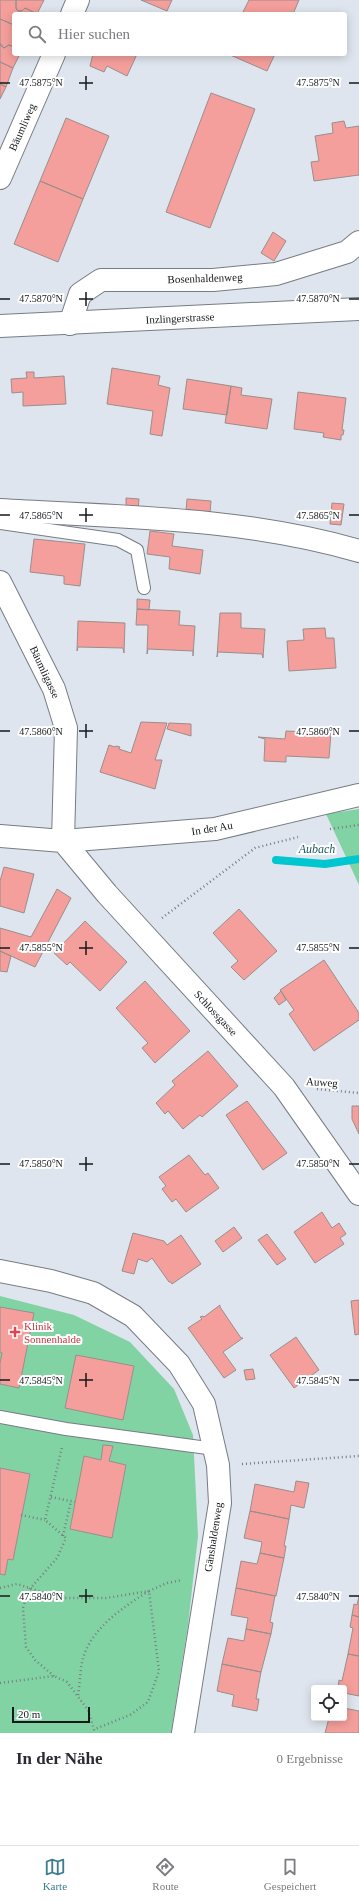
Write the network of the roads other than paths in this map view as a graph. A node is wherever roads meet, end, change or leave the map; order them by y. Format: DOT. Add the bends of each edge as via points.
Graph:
graph roads {
  1 [pos="78,0"];
  2 [pos="73,12"];
  3 [pos="53,56"];
  4 [pos="0,178"];
  5 [pos="359,242"];
  6 [pos="359,309"];
  7 [pos="70,324"];
  8 [pos="0,326"];
  9 [pos="0,510"];
  10 [pos="0,523"];
  11 [pos="359,550"];
  12 [pos="0,582"];
  13 [pos="144,588"];
  14 [pos="359,795"];
  15 [pos="0,836"];
  16 [pos="63,841"];
  17 [pos="359,1194"];
  18 [pos="0,1271"];
  19 [pos="0,1417"];
  20 [pos="216,1457"];
  21 [pos="182,1733"];
  1 -- 2 [label="street"];
  3 -- 4 [label="street, Bäumliweg"];
  5 -- 7 [label="street, Bosenhaldenweg" via="347,252 276,274 213,280 101,280 80,294"];
  6 -- 7 [label="street, Inzlingerstrasse"];
  7 -- 8 [label="street, Inzlingerstrasse"];
  9 -- 11 [label="street" via="161,519 267,530"];
  10 -- 13 [label="lane" via="118,540 137,550"];
  12 -- 16 [label="street, Bäumligasse" via="54,689 66,728"];
  14 -- 16 [label="street, In der Au" via="215,829"];
  15 -- 16 [label="street, In der Au"];
  16 -- 17 [label="street, Schlossgasse" via="142,933 284,1087"];
  18 -- 20 [label="street, Gänshaldenweg" via="51,1281 93,1293 133,1316 179,1364 204,1404"];
  19 -- 20 [label="lane"];
  20 -- 21 [label="street, Gänshaldenweg" via="220,1503"];
}
